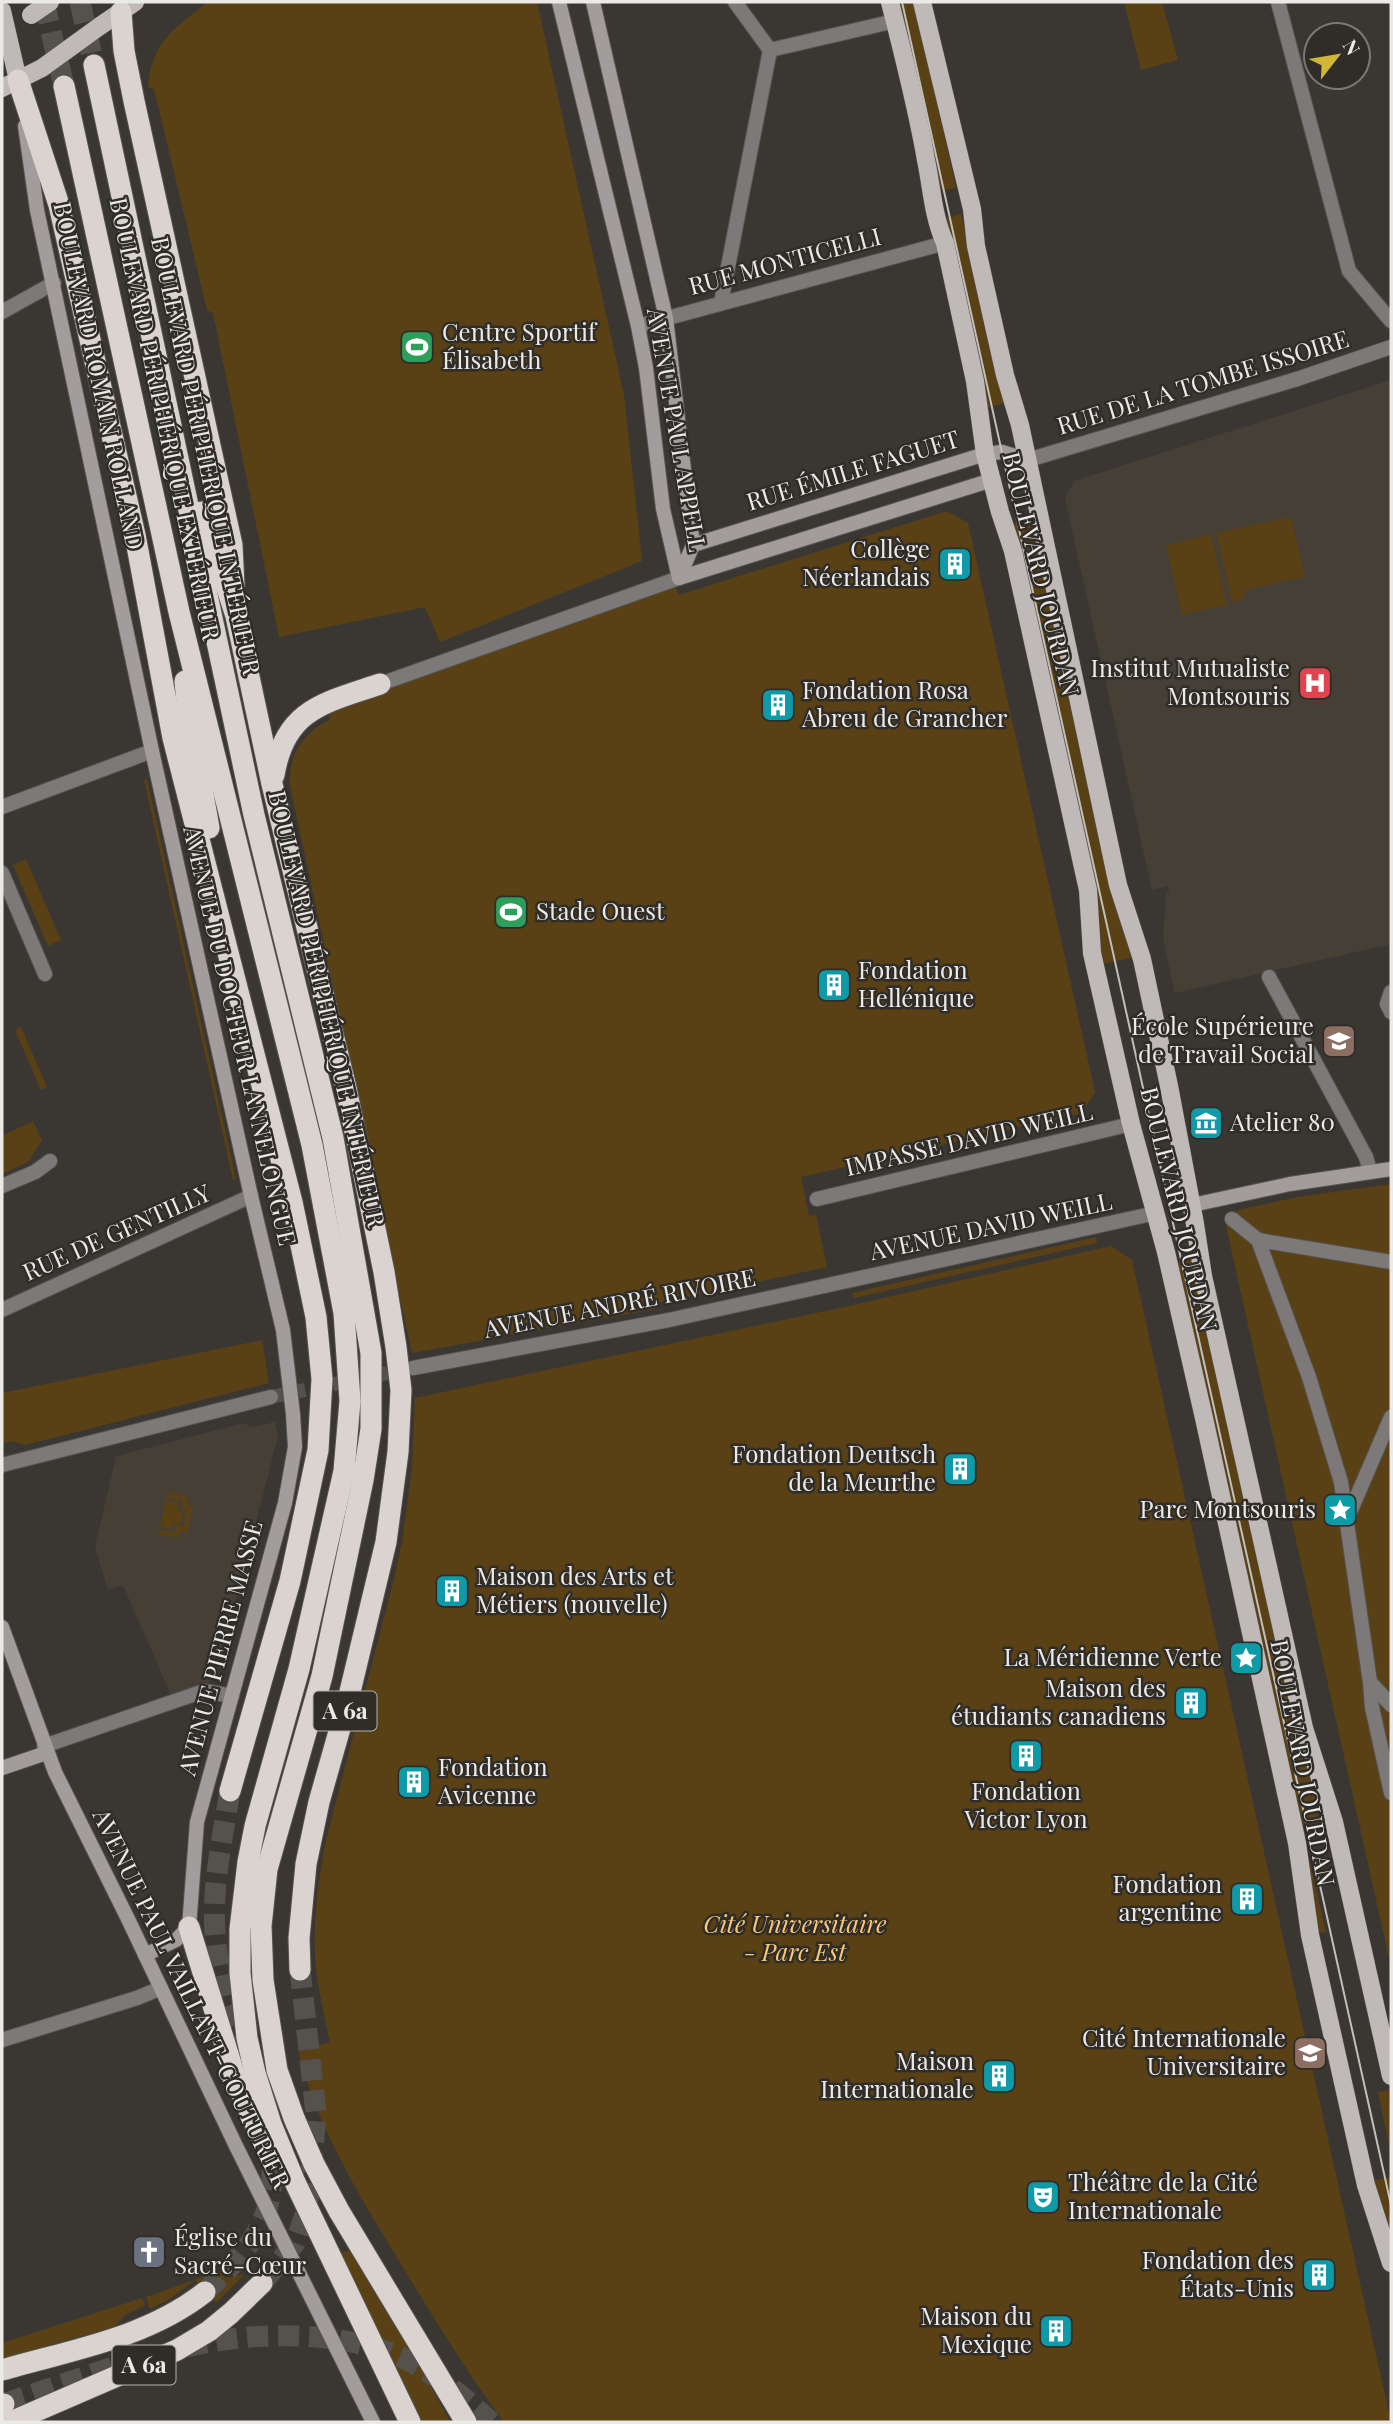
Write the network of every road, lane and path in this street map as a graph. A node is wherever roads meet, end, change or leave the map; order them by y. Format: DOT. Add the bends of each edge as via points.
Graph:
graph roads {
  1 [pos="50,2"];
  2 [pos="559,2"];
  3 [pos="593,2"];
  4 [pos="735,2"];
  5 [pos="891,2"];
  6 [pos="922,2"];
  7 [pos="1278,2"];
  8 [pos="126,5"];
  9 [pos="2,10"];
  10 [pos="895,21"];
  11 [pos="4,35"];
  12 [pos="770,50"];
  13 [pos="94,65"];
  14 [pos="10,84"];
  15 [pos="64,86"];
  16 [pos="945,243"];
  17 [pos="54,283"];
  18 [pos="722,303"];
  19 [pos="2,312"];
  20 [pos="666,318"];
  21 [pos="1391,321"];
  22 [pos="638,326"];
  23 [pos="1391,347"];
  24 [pos="170,414"];
  25 [pos="985,454"];
  26 [pos="1028,460"];
  27 [pos="992,480"];
  28 [pos="693,545"];
  29 [pos="679,578"];
  30 [pos="179,612"];
  31 [pos="236,616"];
  32 [pos="380,684"];
  33 [pos="152,751"];
  34 [pos="272,784"];
  35 [pos="2,807"];
  36 [pos="2,873"];
  37 [pos="45,974"];
  38 [pos="1269,977"];
  39 [pos="1391,992"];
  40 [pos="239,1000"];
  41 [pos="1391,1012"];
  42 [pos="1131,1124"];
  43 [pos="50,1161"];
  44 [pos="1391,1169"];
  45 [pos="1370,1171"];
  46 [pos="2,1185"];
  47 [pos="251,1196"];
  48 [pos="817,1199"];
  49 [pos="1192,1205"];
  50 [pos="1156,1213"];
  51 [pos="1232,1219"];
  52 [pos="1258,1240"];
  53 [pos="1391,1262"];
  54 [pos="836,1284"];
  55 [pos="2,1310"];
  56 [pos="283,1330"];
  57 [pos="413,1368"];
  58 [pos="271,1397"];
  59 [pos="1391,1417"];
  60 [pos="2,1465"];
  61 [pos="1348,1517"];
  62 [pos="2,1627"];
  63 [pos="1370,1682"];
  64 [pos="232,1696"];
  65 [pos="1391,1705"];
  66 [pos="45,1750"];
  67 [pos="2,1768"];
  68 [pos="230,1791"];
  69 [pos="1391,1793"];
  70 [pos="189,1927"];
  71 [pos="145,1955"];
  72 [pos="300,1970"];
  73 [pos="161,1989"];
  74 [pos="2,2039"];
  75 [pos="1391,2076"];
  76 [pos="330,2258"];
  77 [pos="1391,2263"];
  78 [pos="262,2283"];
  79 [pos="205,2292"];
  80 [pos="2,2370"];
  81 [pos="6,2410"];
  82 [pos="373,2422"];
  83 [pos="410,2422"];
  84 [pos="466,2422"];
  1 -- 11 [label="main road, bridge"];
  2 -- 22 [label="main road, AVENUE PAUL APPELL"];
  3 -- 20 [label="main road, AVENUE PAUL APPELL"];
  4 -- 12 [label="street"];
  5 -- 10 [label="main road, BOULEVARD JOURDAN"];
  6 -- 26 [label="main road, BOULEVARD JOURDAN"];
  7 -- 21 [label="street" via="1349,271"];
  8 -- 14 [label="main road, bridge" via="42,68"];
  8 -- 31 [label="highway" via="124,51 232,545"];
  9 -- 11 [label="main road, BOULEVARD ROMAIN ROLLAND"];
  10 -- 12 [label="street"];
  10 -- 16 [label="main road, BOULEVARD JOURDAN" via="931,198"];
  11 -- 14 [label="main road, BOULEVARD ROMAIN ROLLAND"];
  12 -- 18 [label="street"];
  13 -- 24 [label="highway, BOULEVARD PÉRIPHÉRIQUE INTÉRIEUR"];
  14 -- 17 [label="main road, BOULEVARD ROMAIN ROLLAND"];
  14 -- 40 [label="highway" via="59,205 135,535 173,738"];
  15 -- 30 [label="highway, BOULEVARD PÉRIPHÉRIQUE EXTÉRIEUR"];
  16 -- 18 [label="street, RUE MONTICELLI"];
  16 -- 25 [label="main road, BOULEVARD JOURDAN" via="975,381"];
  17 -- 19 [label="street"];
  17 -- 33 [label="main road, BOULEVARD ROMAIN ROLLAND"];
  18 -- 20 [label="street, RUE MONTICELLI"];
  20 -- 22 [label="street, RUE MONTICELLI"];
  20 -- 28 [label="main road, AVENUE PAUL APPELL"];
  22 -- 29 [label="main road, AVENUE PAUL APPELL" via="663,509"];
  23 -- 26 [label="street, RUE DE LA TOMBE ISSOIRE"];
  24 -- 31 [label="highway"];
  24 -- 84 [label="highway, BOULEVARD PÉRIPHÉRIQUE INTÉRIEUR" via="254,815 333,1138 371,1353 371,1429 363,1480 321,1676 267,1869 261,1926 263,1980 277,2070 314,2164"];
  25 -- 26 [label="main road, RUE ÉMILE FAGUET" via="1002,452"];
  25 -- 27 [label="main road, BOULEVARD JOURDAN"];
  25 -- 28 [label="main road, RUE ÉMILE FAGUET"];
  26 -- 49 [label="main road, BOULEVARD JOURDAN" via="1118,885 1142,959"];
  27 -- 29 [label="main road, RUE ÉMILE FAGUET"];
  27 -- 42 [label="main road, BOULEVARD JOURDAN" via="1013,551 1080,852 1092,953"];
  28 -- 29 [label="main road, AVENUE PAUL APPELL"];
  29 -- 32 [label="street"];
  30 -- 40 [label="highway" via="187,703"];
  30 -- 76 [label="highway, BOULEVARD PÉRIPHÉRIQUE EXTÉRIEUR" via="312,1145 345,1324 350,1401 344,1471 299,1669 255,1826 240,1940 247,2038 255,2073 285,2158"];
  31 -- 34 [label="highway"];
  32 -- 34 [label="highway" via="327,702 293,726 277,758"];
  33 -- 35 [label="street"];
  33 -- 47 [label="main road, AVENUE DU DOCTEUR LANNELONGUE"];
  34 -- 72 [label="highway, A 6a" via="369,1192 401,1390 386,1542 306,1864"];
  36 -- 37 [label="street"];
  38 -- 45 [label="street"];
  39 -- 41 [label="street" via="1387,1004"];
  40 -- 68 [label="highway" via="292,1202 316,1317 322,1379 318,1450 286,1593"];
  42 -- 48 [label="street, IMPASSE DAVID WEILL"];
  42 -- 50 [label="main road, BOULEVARD JOURDAN"];
  43 -- 46 [label="street"];
  44 -- 45 [label="main road"];
  45 -- 49 [label="main road"];
  47 -- 55 [label="street, RUE DE GENTILLY"];
  47 -- 56 [label="main road, AVENUE DU DOCTEUR LANNELONGUE"];
  49 -- 75 [label="main road, BOULEVARD JOURDAN" via="1203,1276 1304,1728 1335,1828"];
  50 -- 54 [label="street, AVENUE DAVID WEILL"];
  50 -- 77 [label="main road, BOULEVARD JOURDAN" via="1295,1832 1310,1935 1346,2099"];
  51 -- 52 [label="street"];
  52 -- 53 [label="street"];
  52 -- 61 [label="street" via="1309,1377"];
  54 -- 57 [label="street, AVENUE ANDRÉ RIVOIRE"];
  56 -- 64 [label="main road, AVENUE PIERRE MASSE" via="295,1447 285,1503"];
  58 -- 60 [label="street"];
  59 -- 61 [label="street"];
  61 -- 63 [label="street"];
  62 -- 66 [label="main road, AVENUE PAUL VAILLANT-COUTURIER"];
  63 -- 65 [label="street"];
  63 -- 69 [label="street"];
  64 -- 66 [label="street" via="204,1691"];
  64 -- 70 [label="main road, AVENUE PIERRE MASSE" via="197,1822"];
  66 -- 67 [label="main road"];
  66 -- 71 [label="main road, AVENUE PAUL VAILLANT-COUTURIER"];
  70 -- 71 [label="main road" via="176,1940"];
  70 -- 76 [label="highway" via="237,2083 309,2242"];
  71 -- 73 [label="main road, AVENUE PAUL VAILLANT-COUTURIER"];
  73 -- 74 [label="street"];
  73 -- 82 [label="main road, AVENUE PAUL VAILLANT-COUTURIER"];
  76 -- 83 [label="highway, BOULEVARD PÉRIPHÉRIQUE EXTÉRIEUR"];
  78 -- 81 [label="highway, A 6a" via="216,2325 177,2350"];
  79 -- 80 [label="highway, A 6a" via="145,2328"];
}
